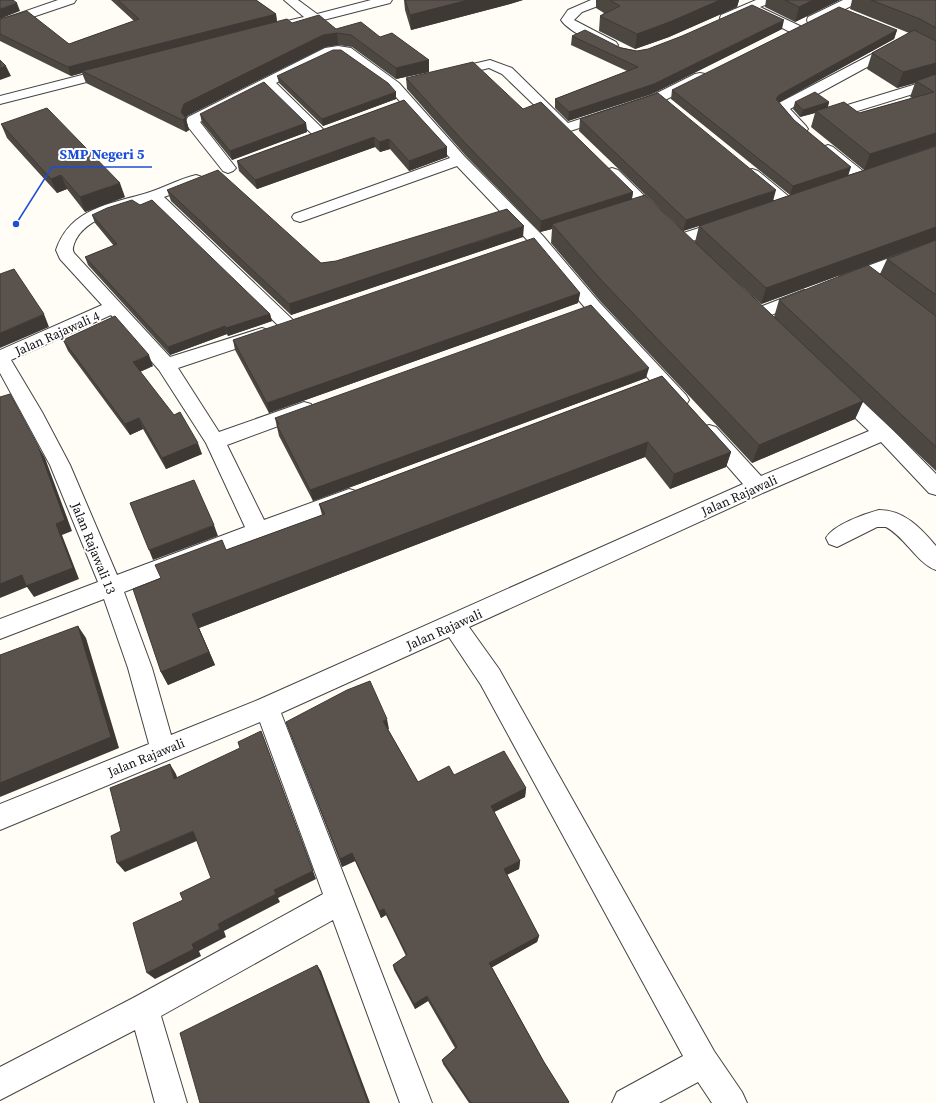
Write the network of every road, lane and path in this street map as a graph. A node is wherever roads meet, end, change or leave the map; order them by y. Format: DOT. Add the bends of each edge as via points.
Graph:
graph roads {
  1 [pos="70,0"];
  2 [pos="290,0"];
  3 [pos="386,0"];
  4 [pos="602,0"];
  5 [pos="736,0"];
  6 [pos="766,0"];
  7 [pos="853,0"];
  8 [pos="750,7"];
  9 [pos="836,9"];
  10 [pos="851,15"];
  11 [pos="314,18"];
  12 [pos="716,22"];
  13 [pos="0,24"];
  14 [pos="278,28"];
  15 [pos="795,29"];
  16 [pos="894,33"];
  17 [pos="781,36"];
  18 [pos="621,50"];
  19 [pos="123,69"];
  20 [pos="713,70"];
  21 [pos="432,78"];
  22 [pos="267,82"];
  23 [pos="936,82"];
  24 [pos="658,98"];
  25 [pos="0,100"];
  26 [pos="670,108"];
  27 [pos="797,126"];
  28 [pos="321,135"];
  29 [pos="460,160"];
  30 [pos="601,162"];
  31 [pos="738,163"];
  32 [pos="863,179"];
  33 [pos="153,196"];
  34 [pos="802,198"];
  35 [pos="646,206"];
  36 [pos="628,212"];
  37 [pos="300,217"];
  38 [pos="737,220"];
  39 [pos="936,246"];
  40 [pos="864,273"];
  41 [pos="882,287"];
  42 [pos="113,307"];
  43 [pos="758,314"];
  44 [pos="0,357"];
  45 [pos="166,365"];
  46 [pos="827,379"];
  47 [pos="662,382"];
  48 [pos="640,390"];
  49 [pos="319,404"];
  50 [pos="884,433"];
  51 [pos="215,441"];
  52 [pos="758,486"];
  53 [pos="936,487"];
  54 [pos="370,490"];
  55 [pos="258,531"];
  56 [pos="837,538"];
  57 [pos="936,561"];
  58 [pos="111,587"];
  59 [pos="454,625"];
  60 [pos="0,629"];
  61 [pos="267,708"];
  62 [pos="163,750"];
  63 [pos="0,817"];
  64 [pos="340,900"];
  65 [pos="144,1009"];
  66 [pos="703,1062"];
  67 [pos="0,1084"];
  68 [pos="171,1103"];
  69 [pos="416,1103"];
  70 [pos="628,1103"];
  71 [pos="731,1103"];
  1 -- 13 [label="street"];
  2 -- 11 [label="street"];
  3 -- 11 [label="street"];
  4 -- 18 [label="street" via="575,11 567,20 570,24"];
  5 -- 8 [label="street"];
  6 -- 8 [label="street"];
  7 -- 9 [label="street"];
  8 -- 12 [label="street"];
  8 -- 15 [label="street"];
  9 -- 10 [label="street"];
  9 -- 15 [label="street"];
  11 -- 14 [label="street"];
  15 -- 17 [label="street"];
  16 -- 27 [label="street" via="908,39 782,107"];
  19 -- 25 [label="street"];
  20 -- 24 [label="street"];
  21 -- 24 [label="street" via="490,64 499,67 507,71 572,134"];
  22 -- 28 [label="street"];
  22 -- 29 [label="street" via="330,51 346,51 402,84 400,105"];
  22 -- 33 [label="street" via="192,121 223,170"];
  23 -- 27 [label="street"];
  24 -- 26 [label="street"];
  27 -- 32 [label="street"];
  29 -- 37 [label="street"];
  29 -- 47 [label="street" via="537,240 586,309"];
  30 -- 35 [label="street"];
  31 -- 34 [label="street" via="780,206"];
  33 -- 42 [label="street" via="103,211 86,219 76,227 64,245 66,256"];
  33 -- 45 [label="street" via="296,323"];
  35 -- 36 [label="street"];
  35 -- 38 [label="street" via="686,245"];
  39 -- 40 [label="street"];
  40 -- 41 [label="street"];
  40 -- 43 [label="street"];
  42 -- 44 [label="street, Jalan Rajawali 4"];
  42 -- 45 [label="street"];
  44 -- 58 [label="street, Jalan Rajawali 13" via="60,465"];
  45 -- 51 [label="street"];
  46 -- 50 [label="street"];
  47 -- 48 [label="street"];
  47 -- 52 [label="street"];
  49 -- 51 [label="street"];
  50 -- 52 [label="street, Jalan Rajawali"];
  50 -- 53 [label="street"];
  51 -- 55 [label="street"];
  52 -- 59 [label="street, Jalan Rajawali"];
  54 -- 55 [label="street"];
  55 -- 58 [label="street"];
  56 -- 57 [label="street" via="879,518 889,519 901,524"];
  58 -- 60 [label="street"];
  58 -- 62 [label="street, Jalan Rajawali 13" via="140,668"];
  59 -- 61 [label="street, Jalan Rajawali"];
  59 -- 66 [label="street" via="490,677"];
  61 -- 62 [label="street, Jalan Rajawali"];
  61 -- 64 [label="street"];
  62 -- 63 [label="street, Jalan Rajawali"];
  64 -- 65 [label="street"];
  64 -- 69 [label="street"];
  65 -- 67 [label="street"];
  65 -- 68 [label="street"];
  66 -- 70 [label="street"];
  66 -- 71 [label="street"];
}
